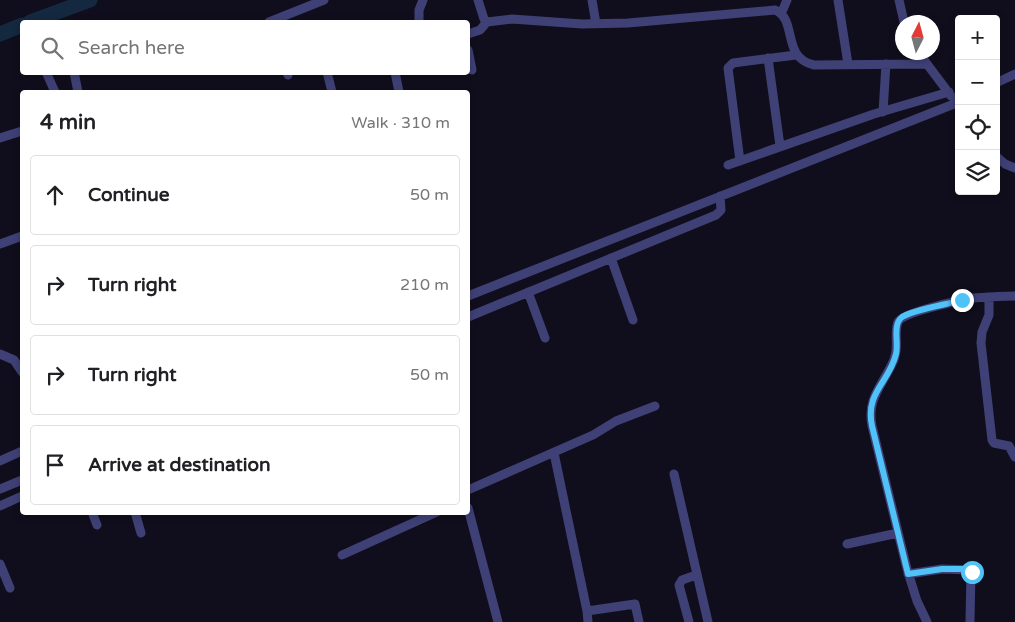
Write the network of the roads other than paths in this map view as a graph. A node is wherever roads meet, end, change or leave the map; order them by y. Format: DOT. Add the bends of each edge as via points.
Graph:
graph roads {
  1 [pos="324,0"];
  2 [pos="423,0"];
  3 [pos="478,0"];
  4 [pos="592,0"];
  5 [pos="787,0"];
  6 [pos="838,0"];
  7 [pos="899,0"];
  8 [pos="781,14"];
  9 [pos="902,15"];
  10 [pos="274,20"];
  11 [pos="419,20"];
  12 [pos="488,22"];
  13 [pos="596,24"];
  14 [pos="470,33"];
  15 [pos="796,55"];
  16 [pos="768,58"];
  17 [pos="470,60"];
  18 [pos="923,60"];
  19 [pos="848,64"];
  20 [pos="886,64"];
  21 [pos="926,64"];
  22 [pos="472,70"];
  23 [pos="1015,74"];
  24 [pos="47,75"];
  25 [pos="74,75"];
  26 [pos="328,75"];
  27 [pos="396,75"];
  28 [pos="1000,81"];
  29 [pos="54,90"];
  30 [pos="78,90"];
  31 [pos="332,90"];
  32 [pos="399,90"];
  33 [pos="949,92"];
  34 [pos="955,99"];
  35 [pos="955,103"];
  36 [pos="883,112"];
  37 [pos="20,132"];
  38 [pos="0,138"];
  39 [pos="780,146"];
  40 [pos="1000,160"];
  41 [pos="740,161"];
  42 [pos="728,165"];
  43 [pos="1015,168"];
  44 [pos="720,196"];
  45 [pos="20,237"];
  46 [pos="0,244"];
  47 [pos="611,258"];
  48 [pos="528,292"];
  49 [pos="470,295"];
  50 [pos="1015,296"];
  51 [pos="989,297"];
  52 [pos="470,316"];
  53 [pos="633,320"];
  54 [pos="545,338"];
  55 [pos="0,354"];
  56 [pos="20,369"];
  57 [pos="655,406"];
  58 [pos="20,452"];
  59 [pos="554,453"];
  60 [pos="1015,458"];
  61 [pos="0,462"];
  62 [pos="674,474"];
  63 [pos="20,481"];
  64 [pos="0,489"];
  65 [pos="470,489"];
  66 [pos="20,497"];
  67 [pos="0,506"];
  68 [pos="93,515"];
  69 [pos="136,515"];
  70 [pos="430,515"];
  71 [pos="470,515"];
  72 [pos="97,525"];
  73 [pos="142,533"];
  74 [pos="898,533"];
  75 [pos="847,544"];
  76 [pos="342,555"];
  77 [pos="0,564"];
  78 [pos="908,574"];
  79 [pos="696,576"];
  80 [pos="10,588"];
  81 [pos="587,611"];
  82 [pos="498,622"];
  83 [pos="588,622"];
  84 [pos="639,622"];
  85 [pos="689,622"];
  86 [pos="708,622"];
  87 [pos="927,622"];
  88 [pos="970,622"];
  1 -- 10 [label="street"];
  2 -- 11 [label="street"];
  3 -- 12 [label="street"];
  4 -- 13 [label="street"];
  5 -- 8 [label="street"];
  6 -- 19 [label="street"];
  7 -- 9 [label="street"];
  8 -- 13 [label="street" via="770,10"];
  8 -- 15 [label="street"];
  12 -- 13 [label="street" via="512,19"];
  12 -- 14 [label="street" via="480,30"];
  15 -- 16 [label="street"];
  15 -- 19 [label="street" via="803,62 814,65"];
  16 -- 39 [label="street"];
  16 -- 41 [label="street" via="734,63 728,68"];
  17 -- 22 [label="street"];
  18 -- 21 [label="street"];
  19 -- 20 [label="street"];
  20 -- 21 [label="street"];
  20 -- 36 [label="street"];
  21 -- 33 [label="street"];
  23 -- 28 [label="street"];
  24 -- 29 [label="street"];
  25 -- 30 [label="street"];
  26 -- 31 [label="street"];
  27 -- 32 [label="street"];
  33 -- 34 [label="street"];
  33 -- 36 [label="street"];
  35 -- 44 [label="street"];
  36 -- 39 [label="street"];
  37 -- 38 [label="street"];
  39 -- 41 [label="street"];
  40 -- 43 [label="street"];
  41 -- 42 [label="street"];
  44 -- 47 [label="street" via="721,210 716,215"];
  44 -- 49 [label="street"];
  45 -- 46 [label="street"];
  47 -- 48 [label="street"];
  47 -- 53 [label="street"];
  48 -- 52 [label="street"];
  48 -- 54 [label="street"];
  50 -- 51 [label="street"];
  51 -- 60 [label="street" via="989,316 981,343 992,440 1009,446"];
  51 -- 74 [label="street" via="911,313 898,321 896,357 873,398 870,411"];
  55 -- 56 [label="street" via="14,360"];
  57 -- 59 [label="street" via="616,421"];
  58 -- 61 [label="street"];
  59 -- 65 [label="street"];
  59 -- 81 [label="street"];
  62 -- 79 [label="street"];
  63 -- 64 [label="street"];
  66 -- 67 [label="street"];
  68 -- 72 [label="street"];
  69 -- 73 [label="street"];
  70 -- 76 [label="street"];
  71 -- 82 [label="street"];
  74 -- 75 [label="street"];
  74 -- 78 [label="street"];
  77 -- 80 [label="street"];
  78 -- 87 [label="street"];
  78 -- 88 [label="street" via="942,569 972,570"];
  79 -- 85 [label="street" via="682,580 679,585"];
  79 -- 86 [label="street"];
  81 -- 83 [label="street"];
  81 -- 84 [label="street" via="635,604"];
}
